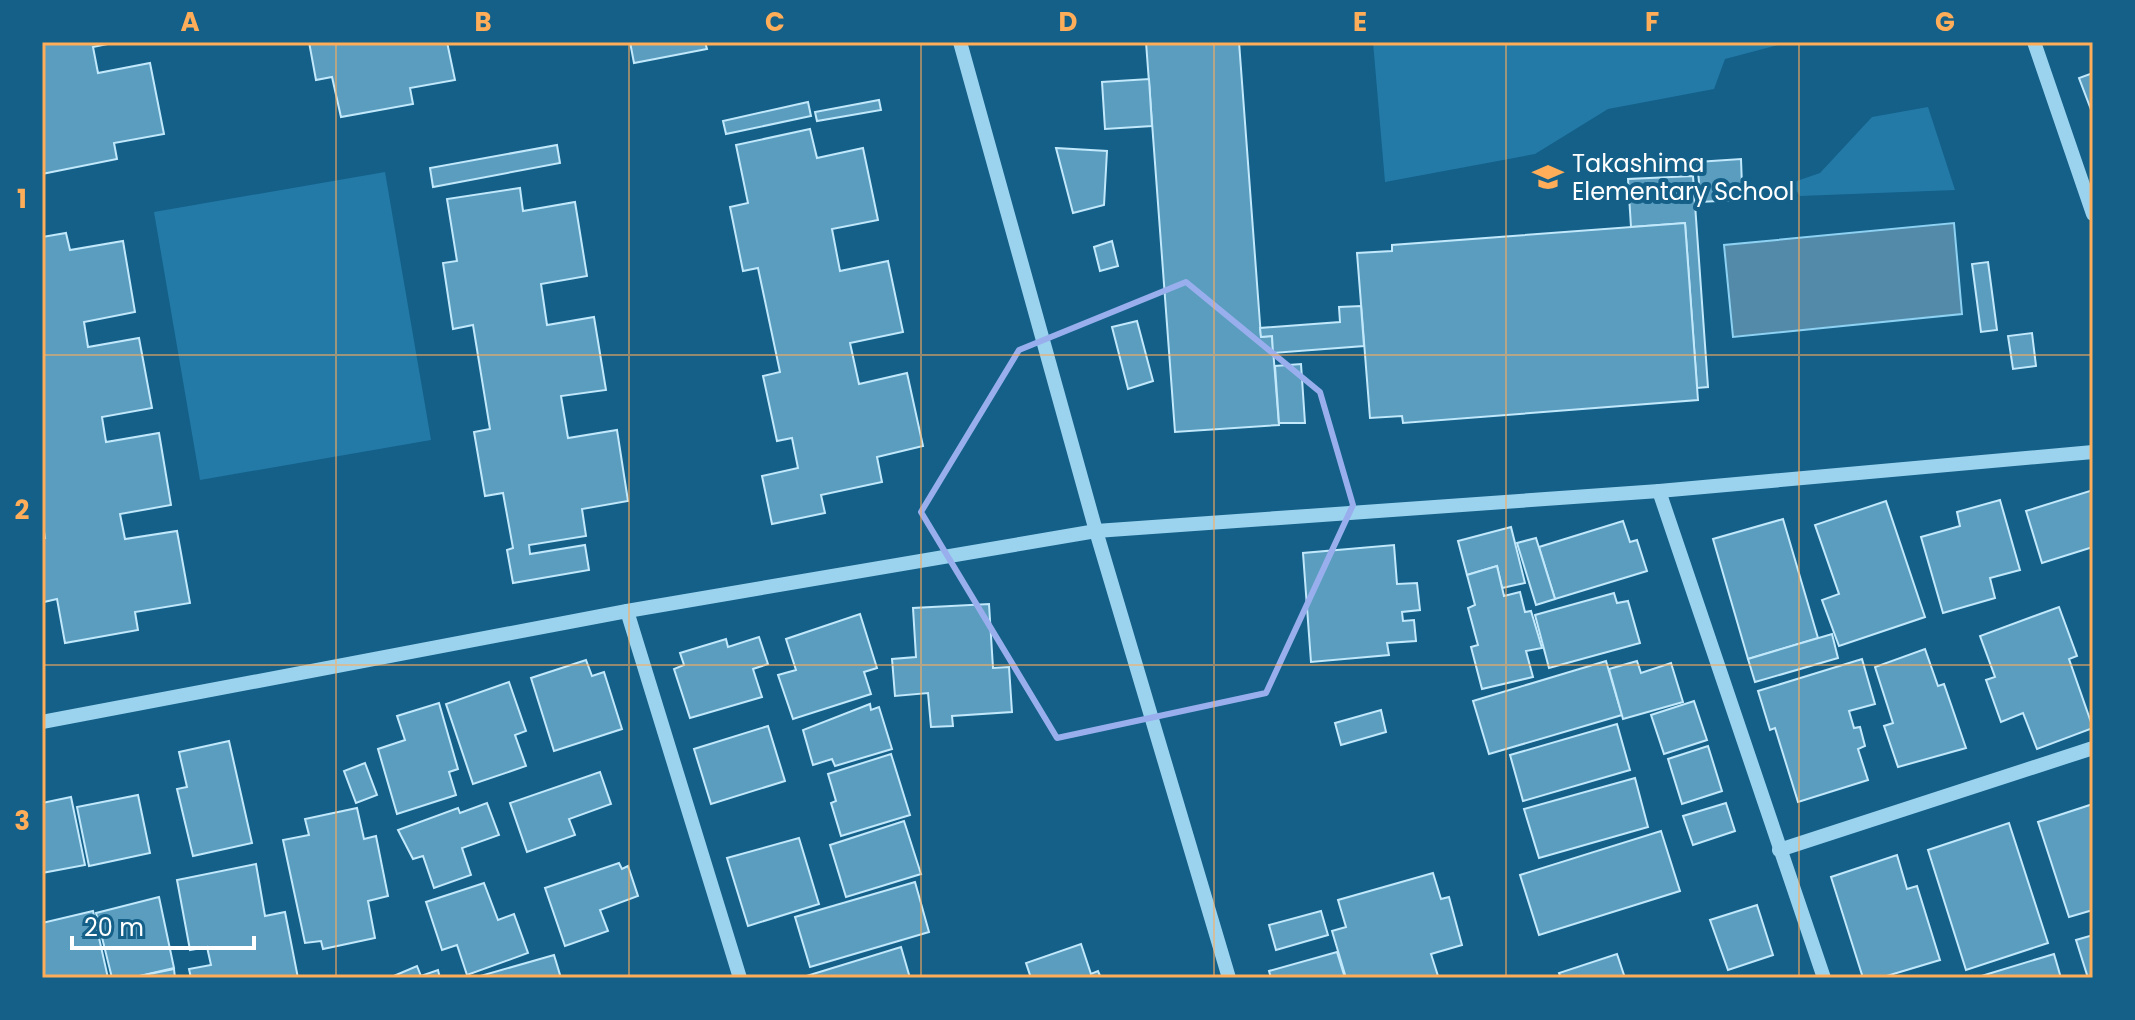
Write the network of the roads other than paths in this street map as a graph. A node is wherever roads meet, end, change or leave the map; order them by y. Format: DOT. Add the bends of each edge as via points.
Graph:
graph roads {
  1 [pos="960,42"];
  2 [pos="2034,42"];
  3 [pos="2093,214"];
  4 [pos="2093,452"];
  5 [pos="1659,491"];
  6 [pos="1096,531"];
  7 [pos="627,611"];
  8 [pos="42,722"];
  9 [pos="2093,748"];
  10 [pos="1779,850"];
  11 [pos="740,978"];
  12 [pos="1229,978"];
  13 [pos="1824,978"];
  1 -- 6 [label="street"];
  2 -- 3 [label="street"];
  4 -- 5 [label="street"];
  5 -- 6 [label="street"];
  5 -- 10 [label="street"];
  6 -- 7 [label="street"];
  6 -- 12 [label="street"];
  7 -- 8 [label="street"];
  7 -- 11 [label="street"];
  9 -- 10 [label="street"];
  10 -- 13 [label="street"];
}
